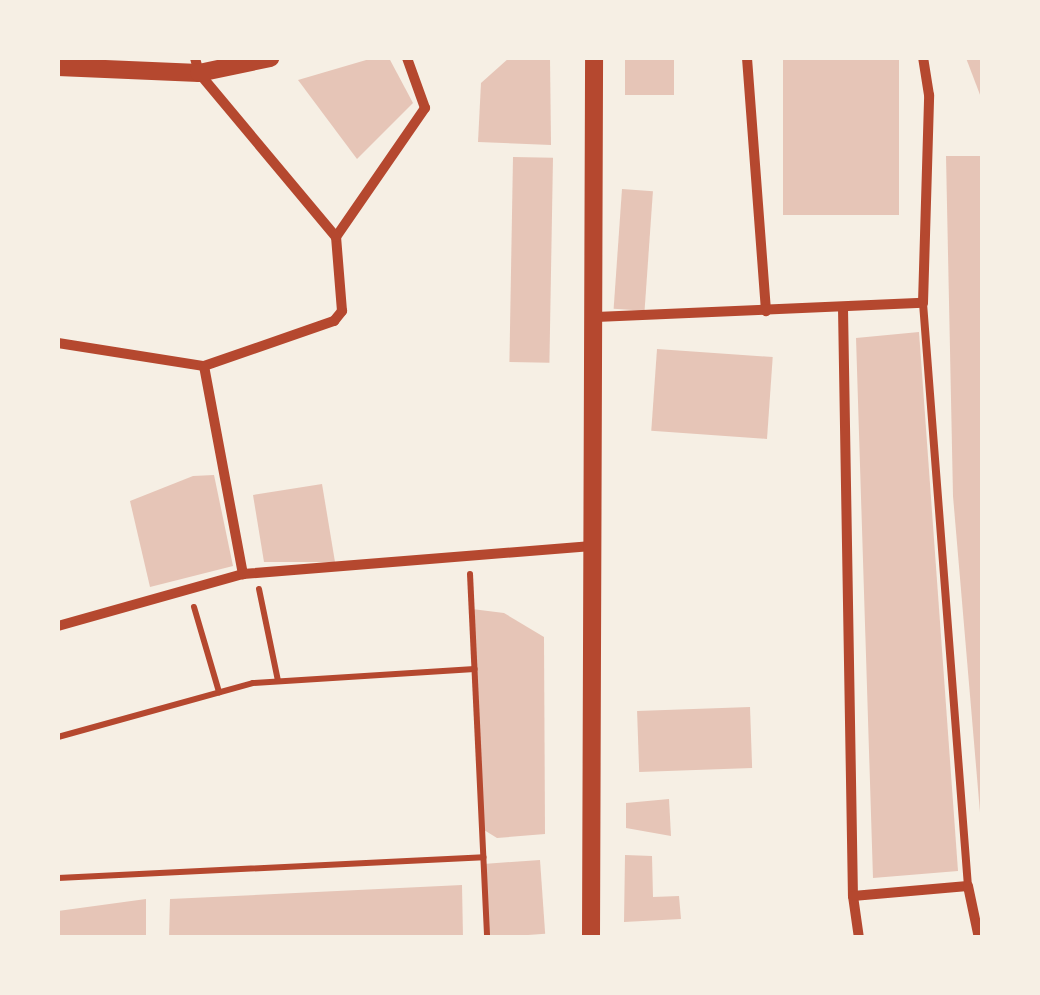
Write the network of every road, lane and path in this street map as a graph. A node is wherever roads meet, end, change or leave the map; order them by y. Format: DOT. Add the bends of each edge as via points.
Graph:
graph roads {
  1 [pos="270,58"];
  2 [pos="407,58"];
  3 [pos="594,58"];
  4 [pos="747,58"];
  5 [pos="923,58"];
  6 [pos="197,65"];
  7 [pos="58,67"];
  8 [pos="336,236"];
  9 [pos="924,303"];
  10 [pos="842,308"];
  11 [pos="766,312"];
  12 [pos="596,318"];
  13 [pos="58,343"];
  14 [pos="204,366"];
  15 [pos="592,546"];
  16 [pos="470,558"];
  17 [pos="243,574"];
  18 [pos="256,574"];
  19 [pos="189,590"];
  20 [pos="58,626"];
  21 [pos="474,669"];
  22 [pos="278,681"];
  23 [pos="219,692"];
  24 [pos="58,737"];
  25 [pos="483,858"];
  26 [pos="58,878"];
  27 [pos="968,886"];
  28 [pos="853,896"];
  29 [pos="487,938"];
  30 [pos="591,938"];
  31 [pos="859,938"];
  32 [pos="979,938"];
  1 -- 6 [label="street"];
  2 -- 8 [label="street" via="425,108"];
  3 -- 12 [label="street"];
  4 -- 11 [label="street"];
  5 -- 9 [label="street" via="929,95"];
  6 -- 7 [label="street"];
  6 -- 8 [label="street"];
  8 -- 14 [label="street" via="345,298 334,321"];
  9 -- 10 [label="street"];
  9 -- 27 [label="lane"];
  10 -- 11 [label="street"];
  10 -- 28 [label="street"];
  11 -- 12 [label="street"];
  12 -- 15 [label="street"];
  13 -- 14 [label="street"];
  14 -- 17 [label="street"];
  15 -- 16 [label="street"];
  15 -- 30 [label="street"];
  16 -- 18 [label="street"];
  16 -- 21 [label="path"];
  17 -- 18 [label="street"];
  17 -- 19 [label="street"];
  18 -- 22 [label="path"];
  19 -- 20 [label="street"];
  19 -- 23 [label="path"];
  21 -- 22 [label="path"];
  21 -- 25 [label="path"];
  22 -- 23 [label="path"];
  23 -- 24 [label="path"];
  25 -- 26 [label="path"];
  25 -- 29 [label="path"];
  27 -- 28 [label="street"];
  27 -- 32 [label="street"];
  28 -- 31 [label="street"];
}
